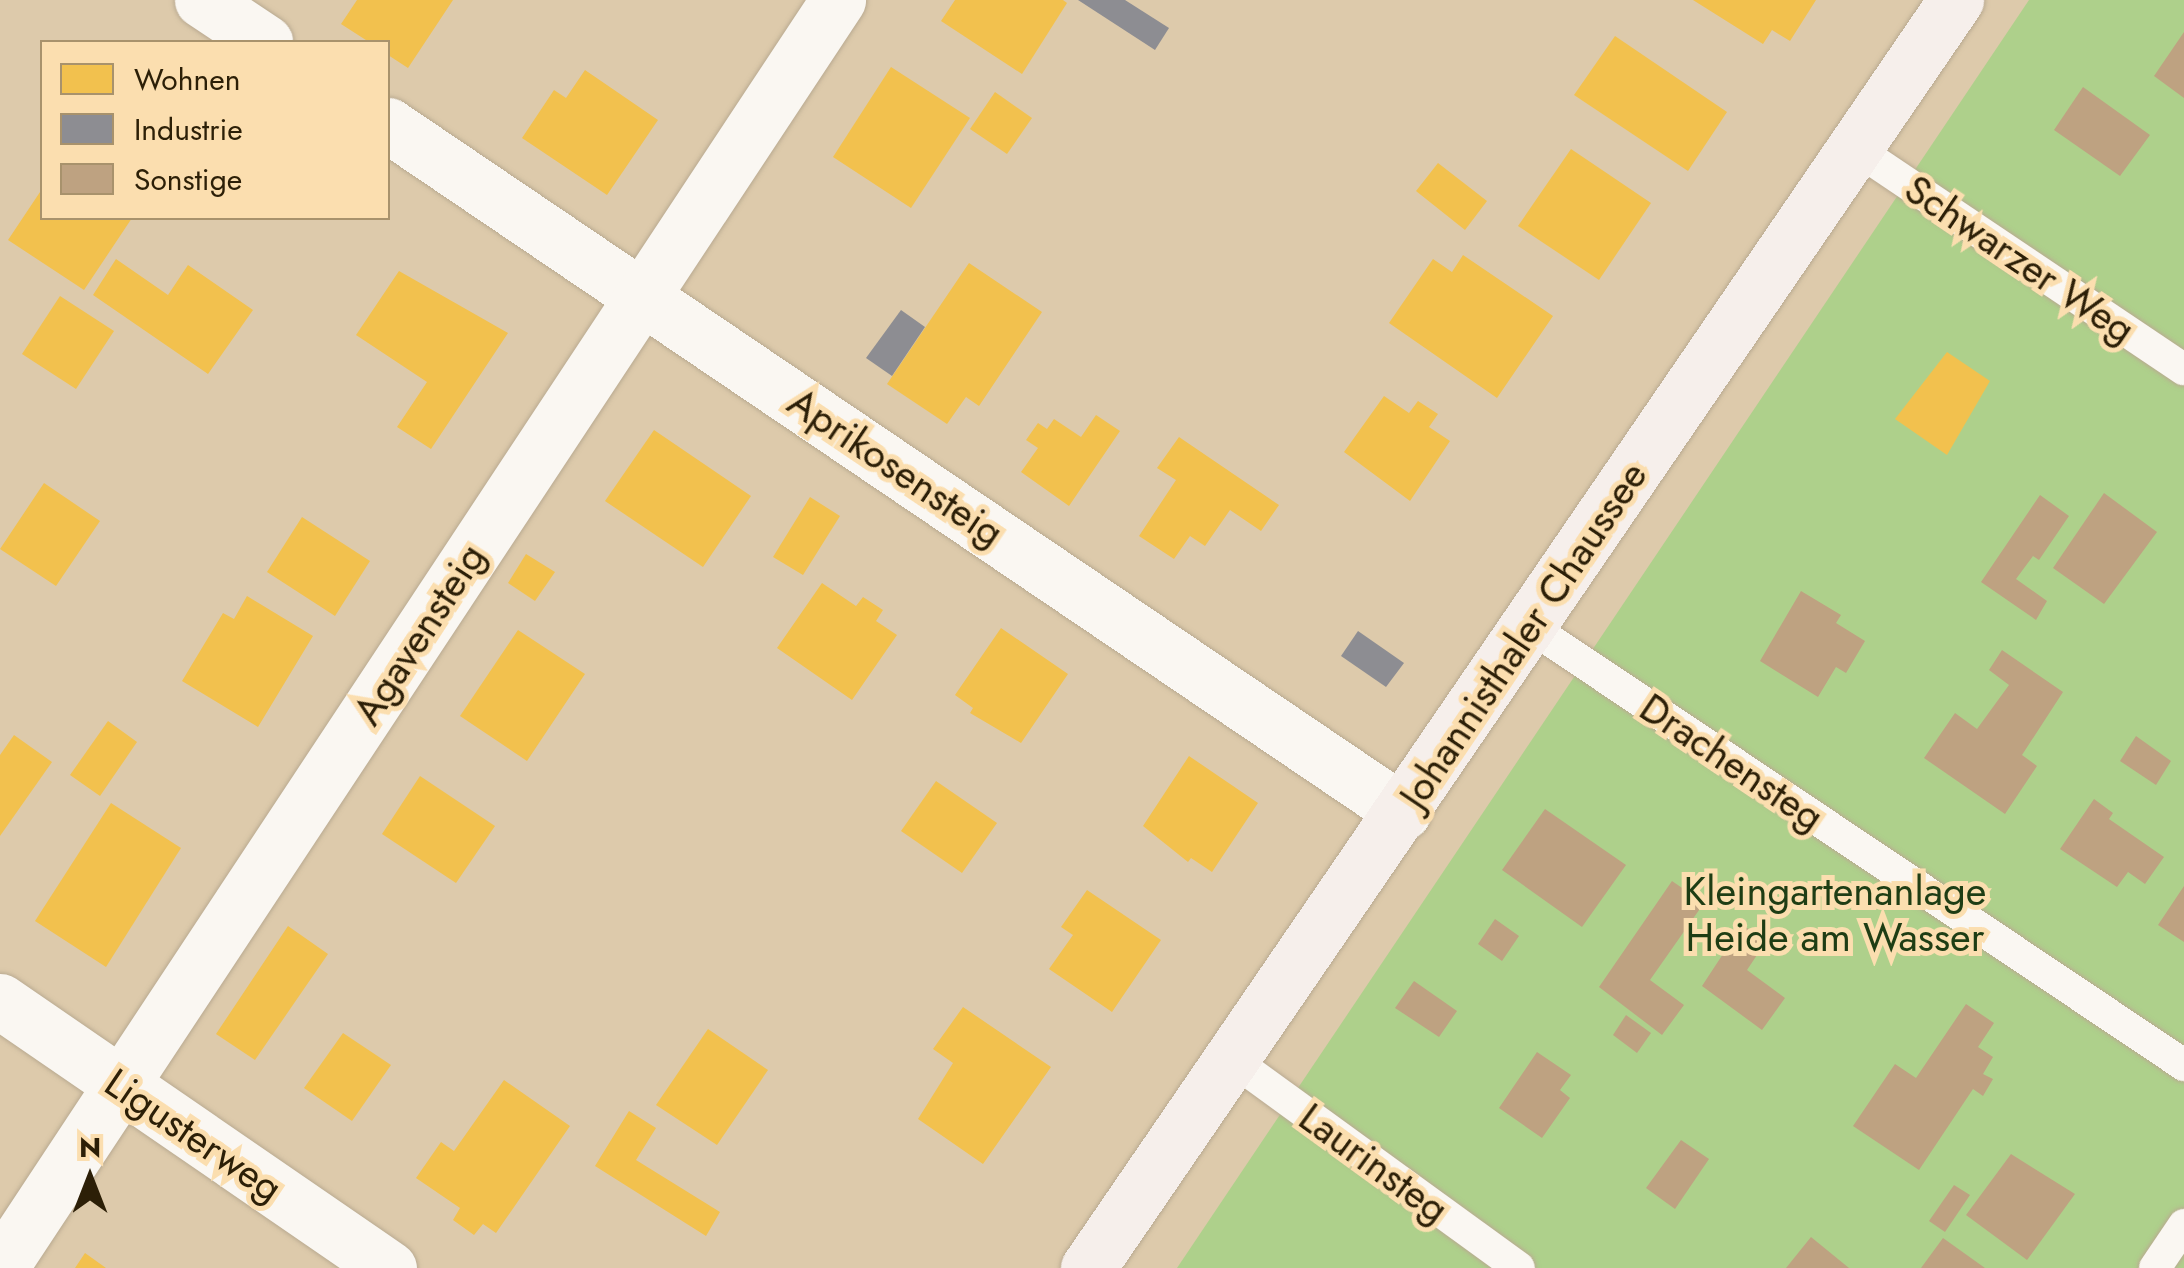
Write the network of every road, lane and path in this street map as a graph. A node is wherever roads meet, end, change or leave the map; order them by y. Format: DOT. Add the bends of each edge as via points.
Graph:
graph roads {
  1 [pos="202,0"];
  2 [pos="838,0"];
  3 [pos="1956,0"];
  4 [pos="262,40"];
  5 [pos="390,125"];
  6 [pos="1856,149"];
  7 [pos="643,296"];
  8 [pos="2184,369"];
  9 [pos="1529,626"];
  10 [pos="1402,812"];
  11 [pos="0,1001"];
  12 [pos="1230,1058"];
  13 [pos="2184,1065"];
  14 [pos="122,1085"];
  15 [pos="2184,1225"];
  16 [pos="0,1268"];
  17 [pos="389,1268"];
  18 [pos="1088,1268"];
  19 [pos="1519,1268"];
  20 [pos="2155,1268"];
  1 -- 4 [label="street"];
  2 -- 7 [label="street, Agavensteig"];
  3 -- 6 [label="street, Johannisthaler Chaussee"];
  5 -- 7 [label="street, Aprikosensteig"];
  6 -- 8 [label="lane, Schwarzer Weg"];
  6 -- 9 [label="street, Johannisthaler Chaussee"];
  7 -- 10 [label="street, Aprikosensteig"];
  7 -- 14 [label="street, Agavensteig"];
  9 -- 10 [label="street, Johannisthaler Chaussee"];
  9 -- 13 [label="lane, Drachensteg"];
  10 -- 12 [label="street, Johannisthaler Chaussee"];
  11 -- 14 [label="street, Ligusterweg"];
  12 -- 18 [label="street, Johannisthaler Chaussee"];
  12 -- 19 [label="lane, Laurinsteg"];
  14 -- 16 [label="street, Agavensteig"];
  14 -- 17 [label="street, Ligusterweg"];
  15 -- 20 [label="lane"];
}
